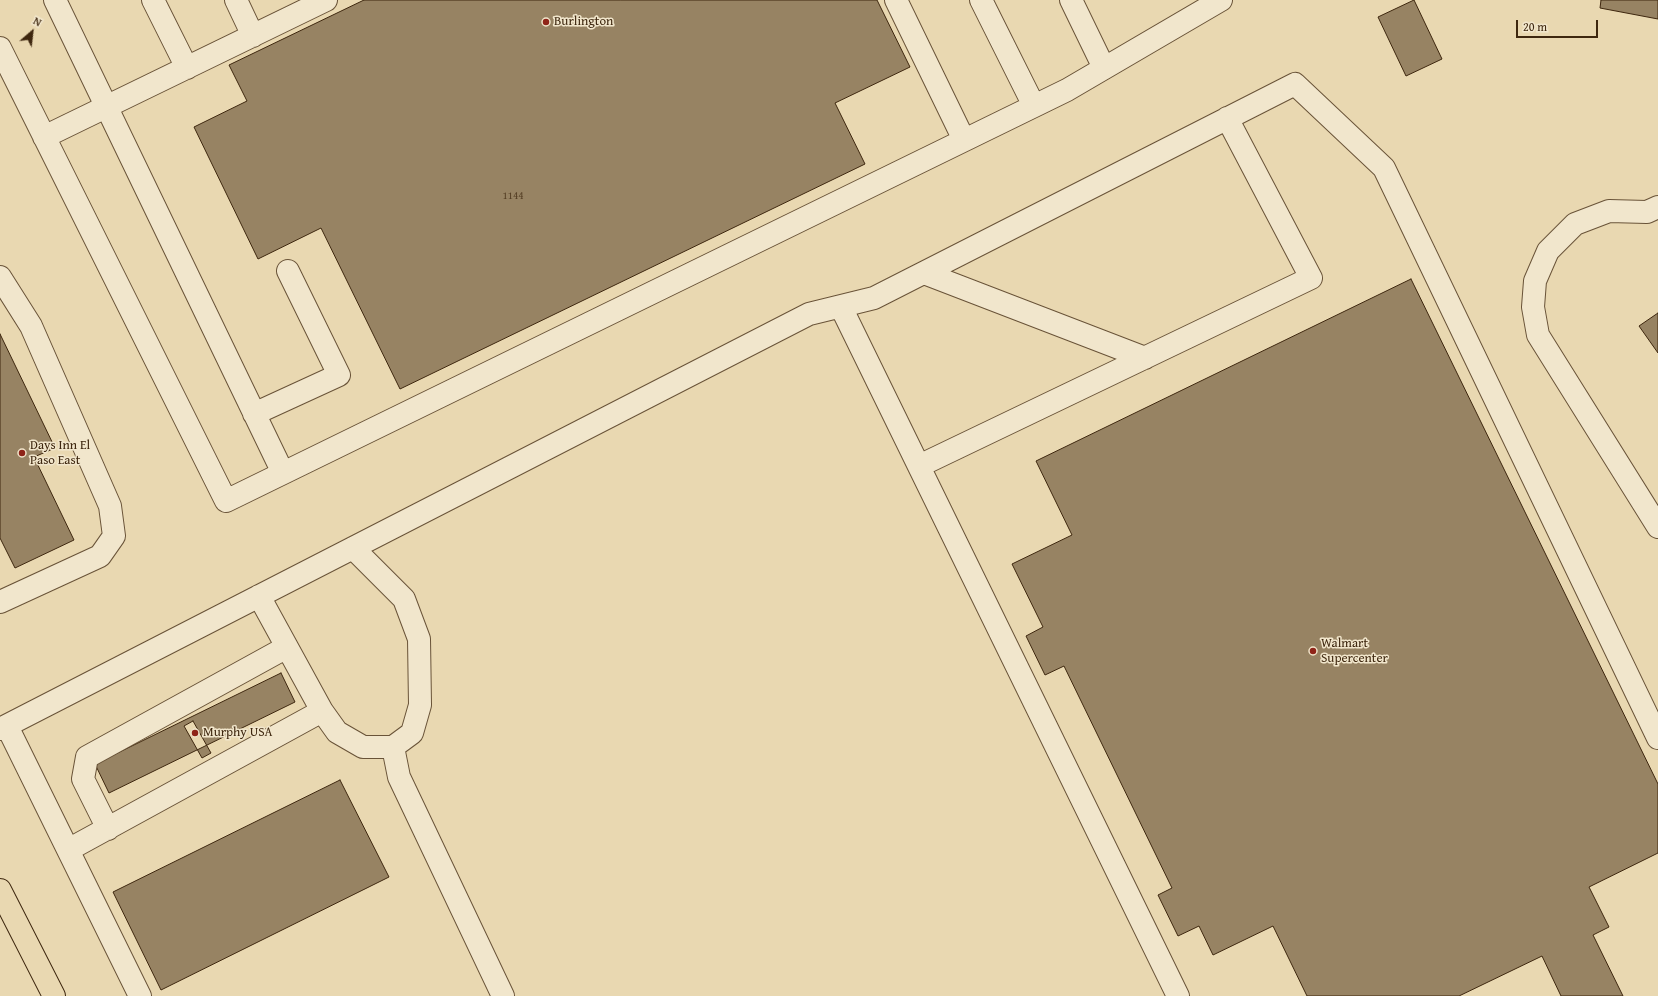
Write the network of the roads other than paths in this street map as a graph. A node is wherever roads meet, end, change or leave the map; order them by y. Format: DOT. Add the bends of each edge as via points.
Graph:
graph roads {
  1 [pos="55,0"];
  2 [pos="153,0"];
  3 [pos="236,0"];
  4 [pos="896,0"];
  5 [pos="981,0"];
  6 [pos="1071,0"];
  7 [pos="1221,0"];
  8 [pos="320,1"];
  9 [pos="253,36"];
  10 [pos="0,48"];
  11 [pos="187,68"];
  12 [pos="1104,68"];
  13 [pos="1034,106"];
  14 [pos="106,107"];
  15 [pos="1227,118"];
  16 [pos="44,137"];
  17 [pos="964,140"];
  18 [pos="1658,208"];
  19 [pos="288,271"];
  20 [pos="924,273"];
  21 [pos="0,277"];
  22 [pos="841,307"];
  23 [pos="1145,358"];
  24 [pos="254,414"];
  25 [pos="919,466"];
  26 [pos="283,473"];
  27 [pos="1658,527"];
  28 [pos="353,548"];
  29 [pos="259,596"];
  30 [pos="0,602"];
  31 [pos="287,647"];
  32 [pos="322,711"];
  33 [pos="3,727"];
  34 [pos="1658,738"];
  35 [pos="393,746"];
  36 [pos="108,829"];
  37 [pos="68,850"];
  38 [pos="0,890"];
  39 [pos="54,996"];
  40 [pos="140,996"];
  41 [pos="503,996"];
  42 [pos="1178,996"];
  1 -- 14 [label="lane"];
  2 -- 11 [label="lane"];
  3 -- 9 [label="lane"];
  4 -- 17 [label="lane"];
  5 -- 13 [label="lane"];
  6 -- 12 [label="lane"];
  7 -- 12 [label="lane"];
  8 -- 9 [label="lane"];
  9 -- 11 [label="lane"];
  10 -- 16 [label="lane"];
  11 -- 14 [label="lane"];
  12 -- 13 [label="lane"];
  13 -- 17 [label="lane"];
  14 -- 16 [label="lane"];
  14 -- 24 [label="lane"];
  15 -- 20 [label="lane"];
  15 -- 23 [label="lane" via="1311,278"];
  15 -- 34 [label="lane" via="1295,84 1384,168"];
  16 -- 26 [label="lane" via="226,501"];
  17 -- 26 [label="lane"];
  18 -- 27 [label="lane" via="1647,212 1609,211 1575,224 1548,250 1535,281 1533,307 1538,335"];
  19 -- 24 [label="lane" via="339,375"];
  20 -- 22 [label="lane" via="874,298"];
  20 -- 23 [label="lane"];
  21 -- 30 [label="lane" via="31,326 110,506 114,536 100,556"];
  22 -- 25 [label="lane"];
  22 -- 28 [label="lane" via="809,314"];
  23 -- 25 [label="lane"];
  24 -- 26 [label="lane"];
  25 -- 42 [label="lane"];
  28 -- 29 [label="lane"];
  28 -- 35 [label="lane" via="404,599 419,639 420,705 412,733"];
  29 -- 31 [label="lane"];
  29 -- 33 [label="lane"];
  31 -- 32 [label="lane"];
  31 -- 36 [label="lane" via="87,757 83,779"];
  32 -- 35 [label="lane" via="337,732 363,747"];
  32 -- 36 [label="lane"];
  33 -- 37 [label="lane"];
  35 -- 41 [label="lane" via="399,777"];
  36 -- 37 [label="lane"];
  37 -- 40 [label="lane"];
  38 -- 39 [label="main road"];
}
